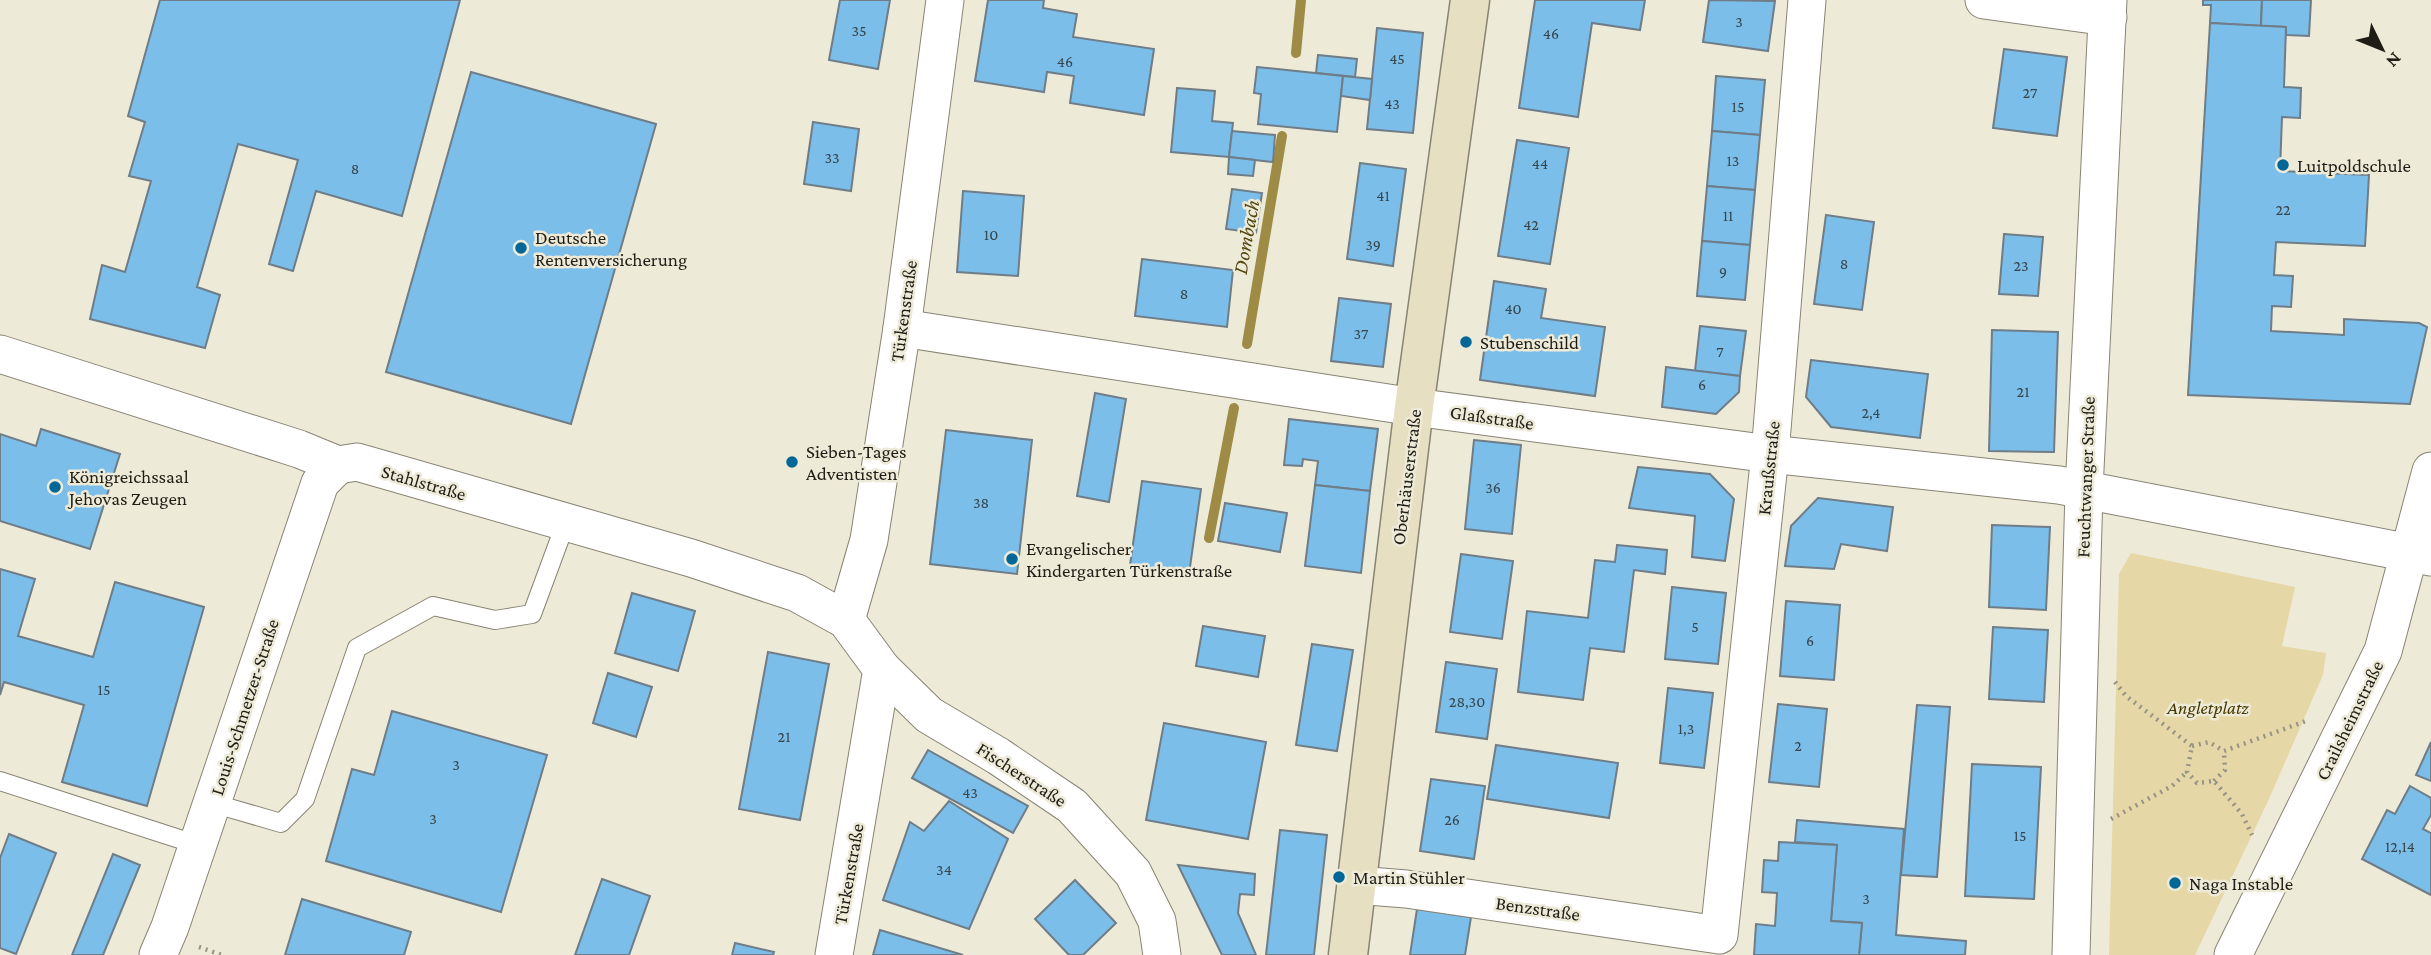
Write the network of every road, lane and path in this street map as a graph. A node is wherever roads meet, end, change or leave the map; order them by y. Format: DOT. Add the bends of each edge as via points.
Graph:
graph roads {
  1 [pos="945,0"];
  2 [pos="1470,0"];
  3 [pos="1807,0"];
  4 [pos="1984,0"];
  5 [pos="2108,9"];
  6 [pos="902,328"];
  7 [pos="0,354"];
  8 [pos="1414,407"];
  9 [pos="1770,454"];
  10 [pos="338,465"];
  11 [pos="2431,471"];
  12 [pos="2084,490"];
  13 [pos="566,522"];
  14 [pos="2420,554"];
  15 [pos="846,620"];
  16 [pos="2079,652"];
  17 [pos="882,669"];
  18 [pos="2357,705"];
  19 [pos="2192,746"];
  20 [pos="2224,751"];
  21 [pos="2187,772"];
  22 [pos="0,781"];
  23 [pos="2214,781"];
  24 [pos="212,803"];
  25 [pos="2074,838"];
  26 [pos="198,845"];
  27 [pos="2271,877"];
  28 [pos="1356,885"];
  29 [pos="1719,935"];
  30 [pos="173,949"];
  31 [pos="222,955"];
  32 [pos="834,955"];
  33 [pos="1162,955"];
  34 [pos="1348,955"];
  35 [pos="2071,955"];
  36 [pos="2233,955"];
  1 -- 6 [label="street, Türkenstraße"];
  2 -- 8 [label="street, Oberhäuserstraße"];
  3 -- 9 [label="street, Kraußstraße"];
  4 -- 5 [label="street"];
  5 -- 12 [label="street, Feuchtwanger Straße"];
  6 -- 8 [label="street, Glaßstraße"];
  6 -- 15 [label="street, Türkenstraße" via="869,540"];
  7 -- 10 [label="street, Stahlstraße"];
  8 -- 9 [label="street, Glaßstraße"];
  8 -- 28 [label="street, Oberhäuserstraße"];
  9 -- 12 [label="street, Glaßstraße"];
  9 -- 29 [label="street, Kraußstraße"];
  10 -- 13 [label="street, Stahlstraße" via="357,462"];
  10 -- 24 [label="street, Louis-Schmetzer-Straße" via="320,483"];
  11 -- 14 [label="street, Crailsheimstraße"];
  12 -- 14 [label="street"];
  12 -- 16 [label="street, Feuchtwanger Straße"];
  13 -- 15 [label="street, Stahlstraße" via="797,593"];
  13 -- 24 [label="lane" via="532,614 495,620 433,606 357,648 305,799 281,823"];
  14 -- 18 [label="street, Crailsheimstraße" via="2384,651"];
  15 -- 17 [label="street, Fischerstraße"];
  16 -- 19 [label="path" via="2107,671 2126,696"];
  16 -- 25 [label="street, Feuchtwanger Straße"];
  17 -- 32 [label="street, Türkenstraße"];
  17 -- 33 [label="street, Fischerstraße" via="929,715 1072,806 1133,873 1157,920"];
  18 -- 20 [label="path"];
  18 -- 27 [label="street, Crailsheimstraße"];
  19 -- 20 [label="path" via="2208,742"];
  19 -- 21 [label="path"];
  20 -- 23 [label="path" via="2225,770"];
  21 -- 23 [label="path" via="2197,783"];
  21 -- 25 [label="path" via="2172,786"];
  22 -- 26 [label="lane"];
  23 -- 27 [label="path" via="2242,814"];
  24 -- 26 [label="street, Louis-Schmetzer-Straße"];
  25 -- 35 [label="street, Feuchtwanger Straße"];
  26 -- 30 [label="street, Louis-Schmetzer-Straße"];
  27 -- 36 [label="street, Crailsheimstraße"];
  28 -- 29 [label="street, Benzstraße" via="1406,888"];
  28 -- 34 [label="street, Oberhäuserstraße"];
  30 -- 31 [label="path"];
}
